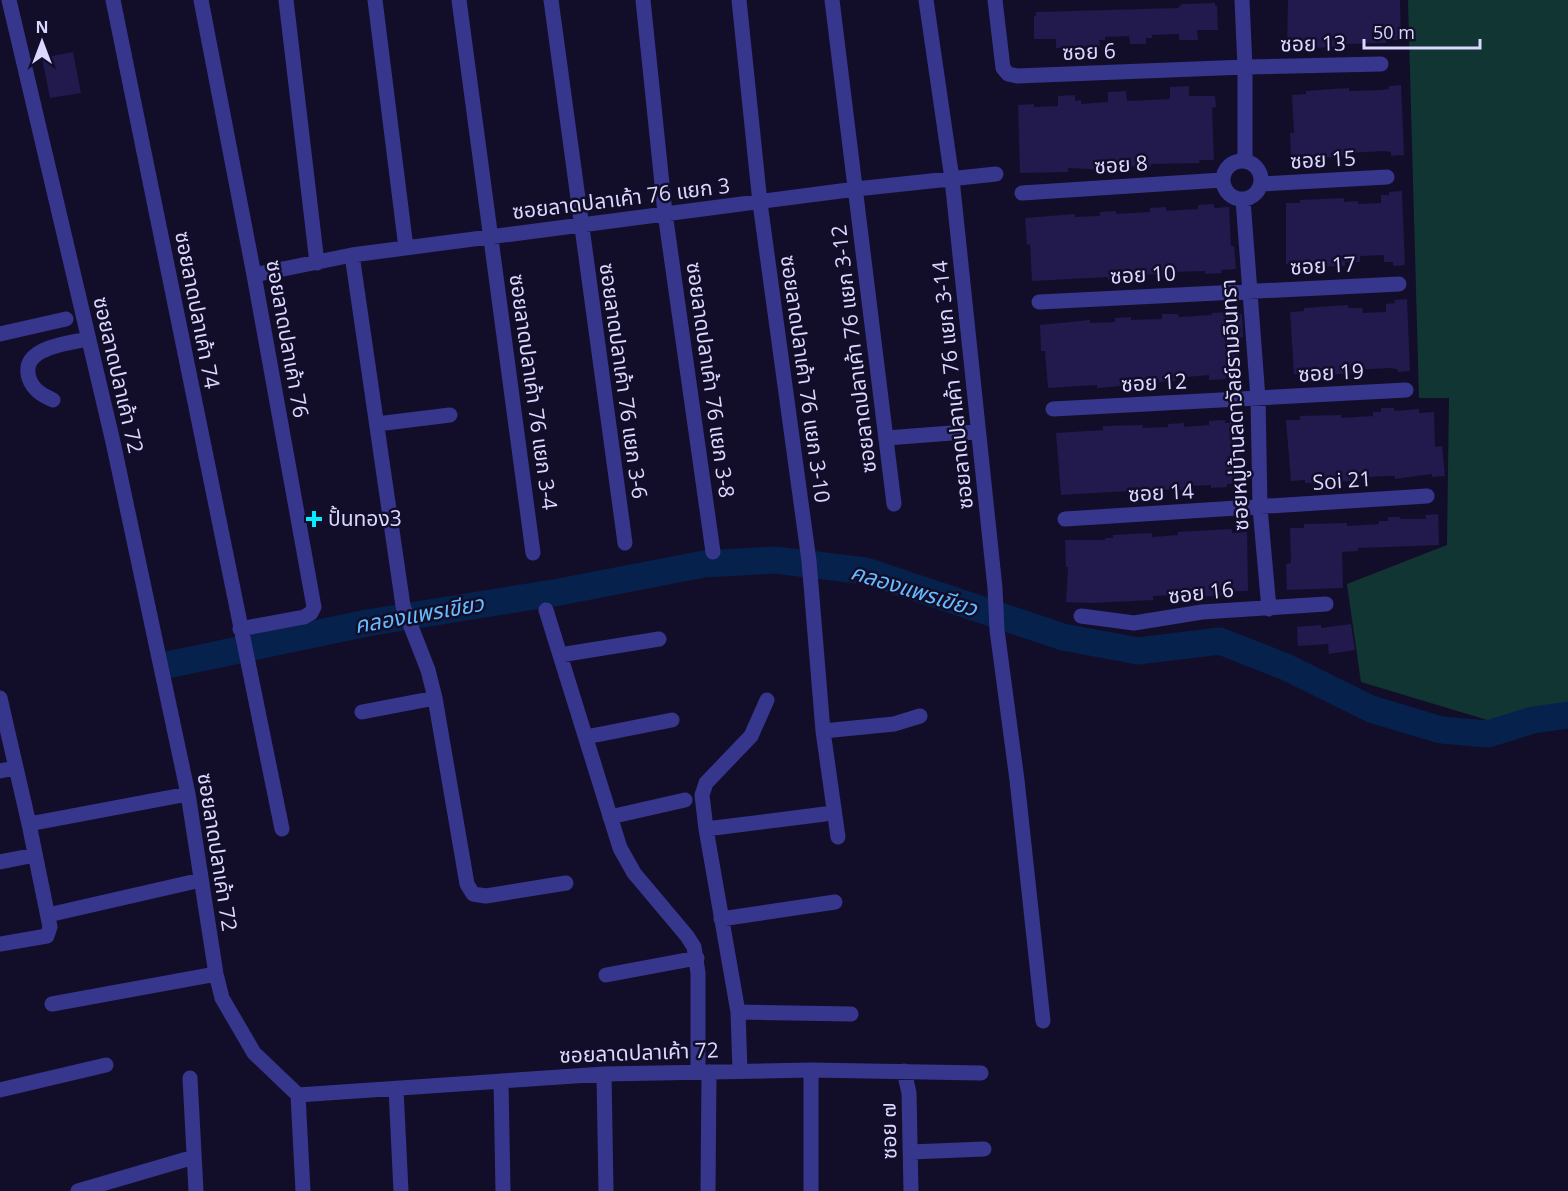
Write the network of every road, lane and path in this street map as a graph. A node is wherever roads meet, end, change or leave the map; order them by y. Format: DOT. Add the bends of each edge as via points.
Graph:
graph roads {
  1 [pos="9,0"];
  2 [pos="113,0"];
  3 [pos="201,0"];
  4 [pos="286,0"];
  5 [pos="375,0"];
  6 [pos="459,0"];
  7 [pos="551,0"];
  8 [pos="643,0"];
  9 [pos="739,0"];
  10 [pos="832,0"];
  11 [pos="926,0"];
  12 [pos="1242,0"];
  13 [pos="995,1"];
  14 [pos="1381,64"];
  15 [pos="1245,67"];
  16 [pos="1245,161"];
  17 [pos="996,174"];
  18 [pos="1387,177"];
  19 [pos="952,179"];
  20 [pos="1222,180"];
  21 [pos="1261,184"];
  22 [pos="856,189"];
  23 [pos="1022,193"];
  24 [pos="1243,200"];
  25 [pos="760,203"];
  26 [pos="665,213"];
  27 [pos="580,225"];
  28 [pos="491,236"];
  29 [pos="406,248"];
  30 [pos="352,255"];
  31 [pos="317,263"];
  32 [pos="254,275"];
  33 [pos="1398,284"];
  34 [pos="1250,291"];
  35 [pos="1039,302"];
  36 [pos="66,320"];
  37 [pos="0,334"];
  38 [pos="88,339"];
  39 [pos="1406,390"];
  40 [pos="1258,398"];
  41 [pos="53,400"];
  42 [pos="1053,409"];
  43 [pos="450,415"];
  44 [pos="377,424"];
  45 [pos="978,431"];
  46 [pos="886,438"];
  47 [pos="1427,496"];
  48 [pos="894,504"];
  49 [pos="1260,508"];
  50 [pos="1065,519"];
  51 [pos="625,543"];
  52 [pos="713,552"];
  53 [pos="533,553"];
  54 [pos="1326,604"];
  55 [pos="1269,609"];
  56 [pos="546,610"];
  57 [pos="1081,616"];
  58 [pos="240,629"];
  59 [pos="659,639"];
  60 [pos="560,655"];
  61 [pos="0,698"];
  62 [pos="435,698"];
  63 [pos="767,700"];
  64 [pos="362,712"];
  65 [pos="920,716"];
  66 [pos="672,720"];
  67 [pos="823,731"];
  68 [pos="586,738"];
  69 [pos="16,768"];
  70 [pos="0,771"];
  71 [pos="188,794"];
  72 [pos="685,800"];
  73 [pos="825,814"];
  74 [pos="610,817"];
  75 [pos="29,824"];
  76 [pos="282,829"];
  77 [pos="706,829"];
  78 [pos="838,837"];
  79 [pos="35,855"];
  80 [pos="0,862"];
  81 [pos="201,880"];
  82 [pos="566,883"];
  83 [pos="835,902"];
  84 [pos="48,915"];
  85 [pos="721,920"];
  86 [pos="0,944"];
  87 [pos="697,958"];
  88 [pos="216,975"];
  89 [pos="606,975"];
  90 [pos="52,1004"];
  91 [pos="738,1012"];
  92 [pos="851,1014"];
  93 [pos="1042,1021"];
  94 [pos="106,1065"];
  95 [pos="811,1070"];
  96 [pos="740,1071"];
  97 [pos="904,1071"];
  98 [pos="704,1072"];
  99 [pos="981,1073"];
  100 [pos="604,1074"];
  101 [pos="190,1078"];
  102 [pos="501,1081"];
  103 [pos="396,1089"];
  104 [pos="0,1090"];
  105 [pos="298,1095"];
  106 [pos="984,1149"];
  107 [pos="911,1152"];
  108 [pos="194,1156"];
  109 [pos="78,1191"];
  110 [pos="196,1191"];
  111 [pos="303,1191"];
  112 [pos="401,1191"];
  113 [pos="503,1191"];
  114 [pos="606,1191"];
  115 [pos="708,1191"];
  116 [pos="811,1191"];
  117 [pos="910,1191"];
  1 -- 38 [label="street, ซอยลาดปลาเค้า 72"];
  2 -- 58 [label="street, ซอยลาดปลาเค้า 74"];
  3 -- 32 [label="street, ซอยลาดปลาเค้า 76"];
  4 -- 31 [label="street"];
  5 -- 29 [label="street"];
  6 -- 28 [label="street, ซอยลาดปลาเค้า 76 แยก 3-4"];
  7 -- 27 [label="street, ซอยลาดปลาเค้า 76 แยก 3-6"];
  8 -- 26 [label="street, ซอยลาดปลาเค้า 76 แยก 3-8"];
  9 -- 25 [label="street, ซอยลาดปลาเค้า 76 แยก 3-10"];
  10 -- 22 [label="street, ซอยลาดปลาเค้า 76 แยก 3-12"];
  11 -- 19 [label="street, ซอยลาดปลาเค้า 76 แยก 3-14"];
  12 -- 15 [label="street"];
  13 -- 15 [label="street, ซอย 6" via="1001,62 1013,75"];
  14 -- 15 [label="street, ซอย 13"];
  15 -- 16 [label="street"];
  16 -- 20 [label="street" via="1232,163"];
  16 -- 21 [label="street" via="1259,172"];
  17 -- 19 [label="street, ซอยลาดปลาเค้า 76 แยก 3"];
  18 -- 21 [label="street, ซอย 15"];
  19 -- 22 [label="street, ซอยลาดปลาเค้า 76 แยก 3"];
  19 -- 45 [label="street, ซอยลาดปลาเค้า 76 แยก 3-14"];
  20 -- 23 [label="street, ซอย 8"];
  20 -- 24 [label="street" via="1226,192"];
  21 -- 24 [label="street" via="1255,195"];
  22 -- 25 [label="street, ซอยลาดปลาเค้า 76 แยก 3"];
  22 -- 46 [label="street, ซอยลาดปลาเค้า 76 แยก 3-12"];
  24 -- 34 [label="street, ซอยหมู่บ้านลดาวัลย์รามอินทรา"];
  25 -- 26 [label="street, ซอยลาดปลาเค้า 76 แยก 3"];
  25 -- 67 [label="street, ซอยลาดปลาเค้า 76 แยก 3-10" via="808,561"];
  26 -- 27 [label="street, ซอยลาดปลาเค้า 76 แยก 3"];
  26 -- 52 [label="street, ซอยลาดปลาเค้า 76 แยก 3-8"];
  27 -- 28 [label="street, ซอยลาดปลาเค้า 76 แยก 3"];
  27 -- 51 [label="street, ซอยลาดปลาเค้า 76 แยก 3-6"];
  28 -- 29 [label="street, ซอยลาดปลาเค้า 76 แยก 3"];
  28 -- 53 [label="street, ซอยลาดปลาเค้า 76 แยก 3-4"];
  29 -- 30 [label="street, ซอยลาดปลาเค้า 76 แยก 3"];
  30 -- 31 [label="street, ซอยลาดปลาเค้า 76 แยก 3"];
  30 -- 44 [label="street"];
  31 -- 32 [label="street, ซอยลาดปลาเค้า 76 แยก 3"];
  32 -- 58 [label="street, ซอยลาดปลาเค้า 76" via="314,607 304,616"];
  33 -- 34 [label="street, ซอย 17"];
  34 -- 35 [label="street, ซอย 10"];
  34 -- 40 [label="street, ซอยหมู่บ้านลดาวัลย์รามอินทรา"];
  36 -- 37 [label="street"];
  38 -- 41 [label="street" via="37,352 31,359 27,369 34,389"];
  38 -- 71 [label="street, ซอยลาดปลาเค้า 72"];
  39 -- 40 [label="street, ซอย 19"];
  40 -- 42 [label="street, ซอย 12"];
  40 -- 49 [label="street, ซอยหมู่บ้านลดาวัลย์รามอินทรา"];
  43 -- 44 [label="street"];
  44 -- 62 [label="street" via="403,606"];
  45 -- 46 [label="street"];
  45 -- 93 [label="street, ซอยลาดปลาเค้า 76 แยก 3-14"];
  46 -- 48 [label="street, ซอยลาดปลาเค้า 76 แยก 3-12"];
  47 -- 49 [label="street, Soi 21"];
  49 -- 50 [label="street, ซอย 14"];
  49 -- 55 [label="street, ซอยหมู่บ้านลดาวัลย์รามอินทรา"];
  54 -- 55 [label="street, ซอย 16"];
  55 -- 57 [label="street, ซอย 16" via="1202,612 1134,623"];
  56 -- 60 [label="street"];
  58 -- 76 [label="street, ซอยลาดปลาเค้า 74"];
  59 -- 60 [label="street"];
  60 -- 68 [label="street"];
  61 -- 69 [label="street"];
  62 -- 64 [label="street"];
  62 -- 82 [label="street" via="467,884 473,894 486,896"];
  63 -- 77 [label="street" via="751,736 706,783 702,795"];
  65 -- 67 [label="street" via="894,724"];
  66 -- 68 [label="street"];
  67 -- 78 [label="street, ซอยลาดปลาเค้า 76 แยก 3-10"];
  68 -- 74 [label="street"];
  69 -- 70 [label="street"];
  69 -- 75 [label="street"];
  71 -- 75 [label="street"];
  71 -- 81 [label="street, ซอยลาดปลาเค้า 72"];
  72 -- 74 [label="street"];
  73 -- 77 [label="street"];
  74 -- 87 [label="street" via="626,861 687,936"];
  75 -- 79 [label="street"];
  77 -- 85 [label="street"];
  79 -- 80 [label="street"];
  79 -- 84 [label="street"];
  81 -- 84 [label="street"];
  81 -- 88 [label="street, ซอยลาดปลาเค้า 72"];
  83 -- 85 [label="street"];
  84 -- 86 [label="street" via="47,936"];
  85 -- 91 [label="street"];
  87 -- 89 [label="street"];
  87 -- 98 [label="street"];
  88 -- 90 [label="street"];
  88 -- 105 [label="street, ซอยลาดปลาเค้า 72" via="222,998 254,1053"];
  91 -- 92 [label="street"];
  91 -- 96 [label="street"];
  94 -- 104 [label="street"];
  95 -- 96 [label="street, ซอยลาดปลาเค้า 72"];
  95 -- 97 [label="street, ซอยลาดปลาเค้า 72"];
  95 -- 116 [label="street"];
  96 -- 98 [label="street, ซอยลาดปลาเค้า 72"];
  97 -- 99 [label="street, ซอยลาดปลาเค้า 72"];
  97 -- 107 [label="street, ซอย ๗" via="909,1093"];
  98 -- 100 [label="street, ซอยลาดปลาเค้า 72"];
  98 -- 115 [label="street"];
  100 -- 102 [label="street, ซอยลาดปลาเค้า 72"];
  100 -- 114 [label="street"];
  101 -- 108 [label="street"];
  102 -- 103 [label="street, ซอยลาดปลาเค้า 72"];
  102 -- 113 [label="street"];
  103 -- 105 [label="street, ซอยลาดปลาเค้า 72"];
  103 -- 112 [label="street"];
  105 -- 111 [label="street"];
  106 -- 107 [label="street"];
  107 -- 117 [label="street, ซอย ๗"];
  108 -- 109 [label="street"];
  108 -- 110 [label="street"];
}
